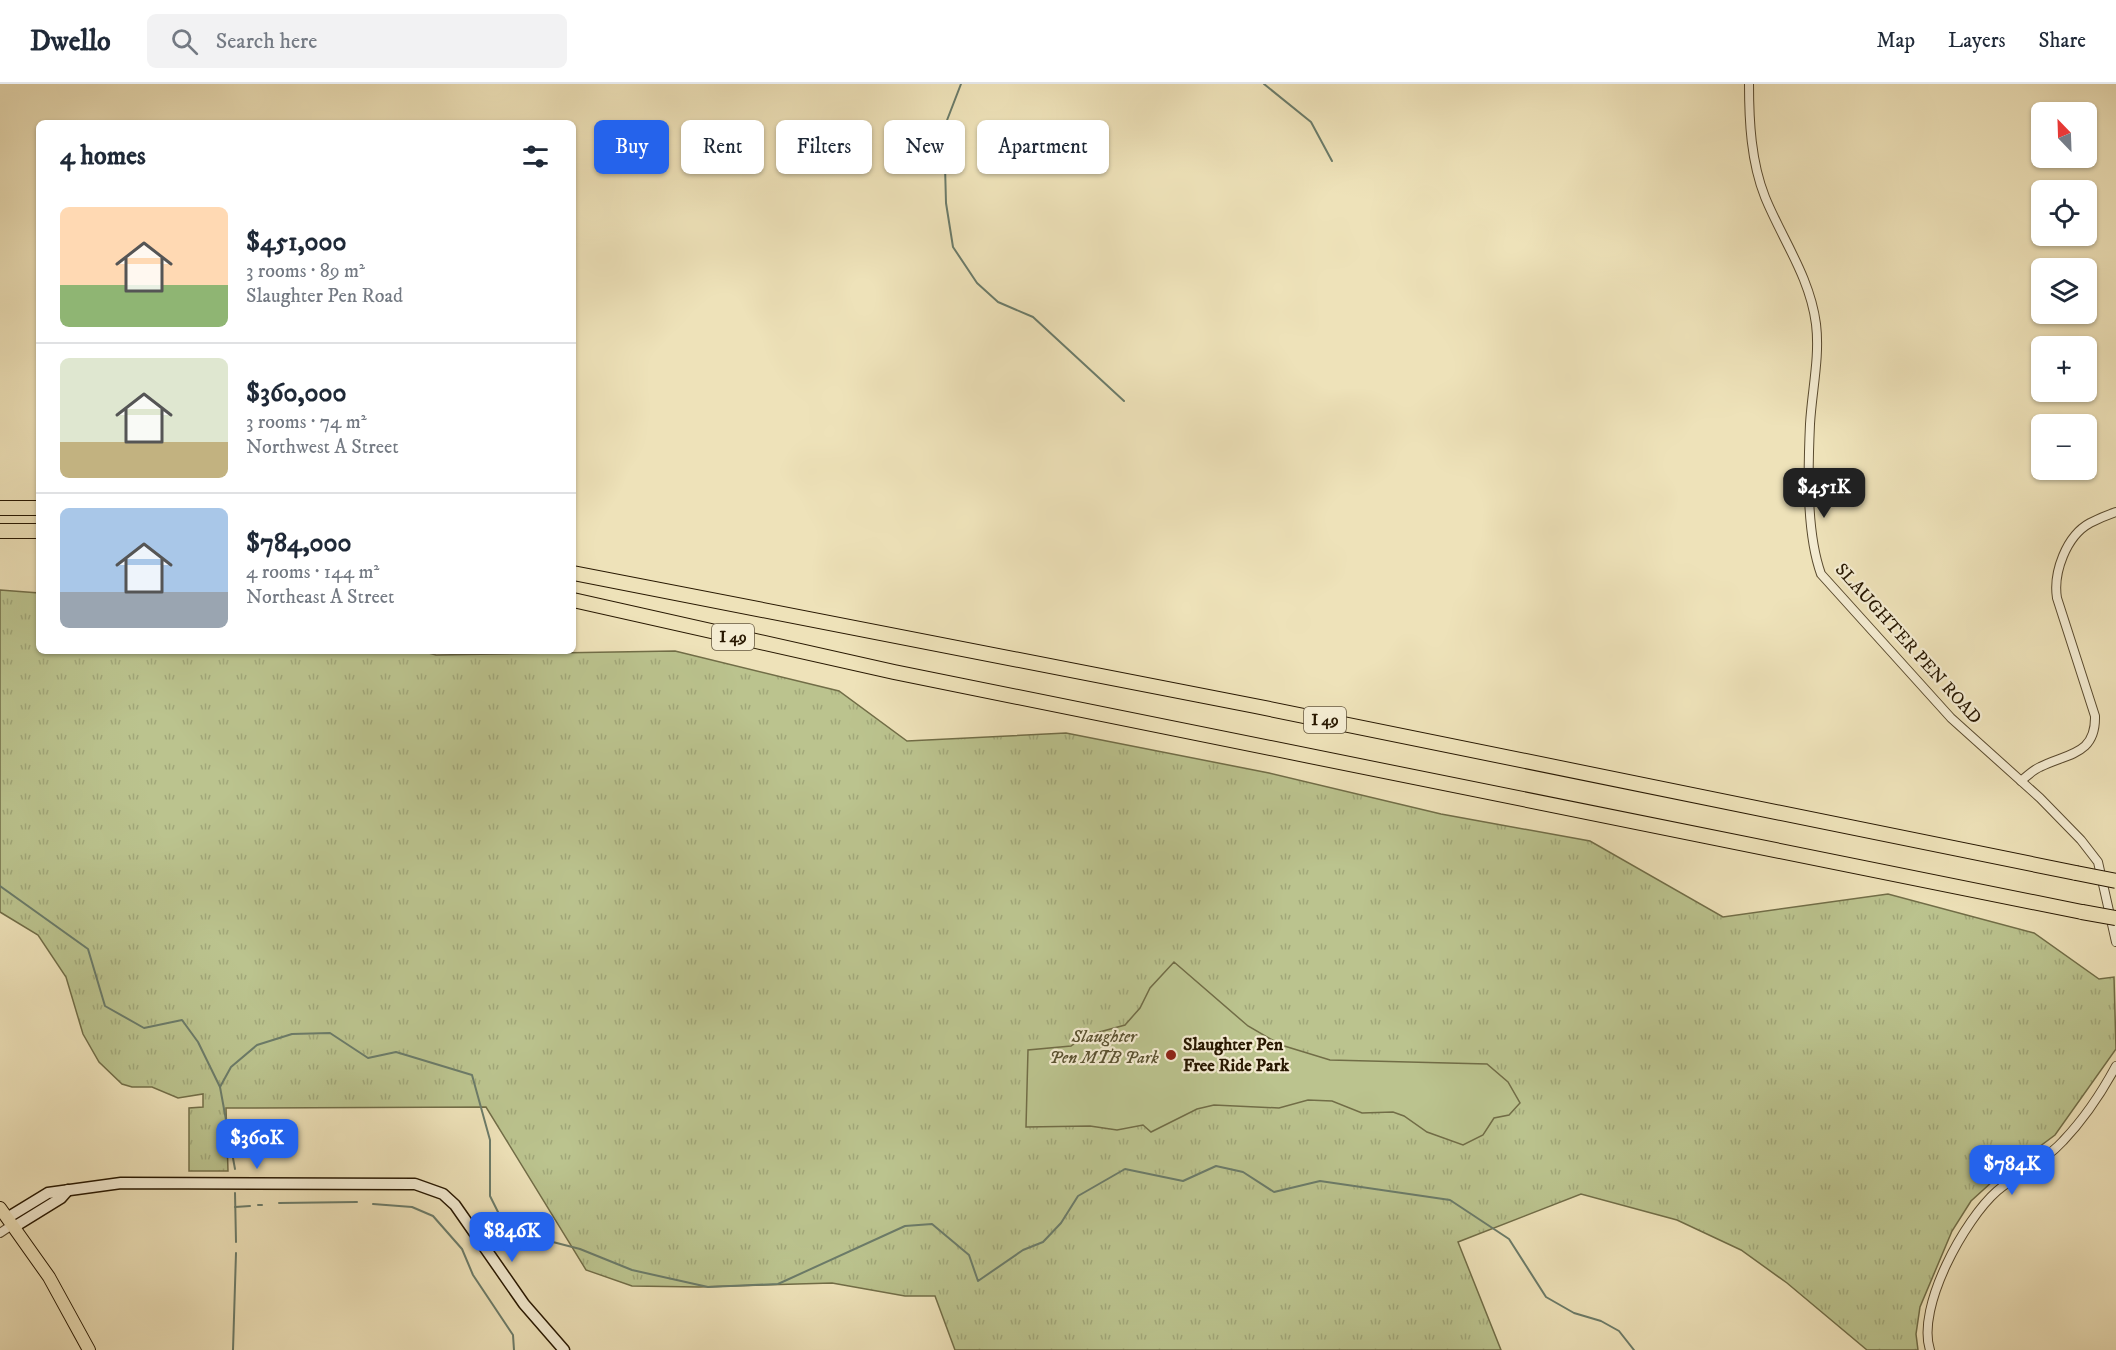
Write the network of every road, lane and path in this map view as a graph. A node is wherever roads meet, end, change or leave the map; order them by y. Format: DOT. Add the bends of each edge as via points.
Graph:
graph roads {
  1 [pos="1749,84"];
  2 [pos="0,508"];
  3 [pos="36,508"];
  4 [pos="2116,512"];
  5 [pos="0,531"];
  6 [pos="36,531"];
  7 [pos="576,574"];
  8 [pos="576,601"];
  9 [pos="2021,781"];
  10 [pos="2116,881"];
  11 [pos="2116,918"];
  12 [pos="2116,942"];
  13 [pos="2116,1066"];
  14 [pos="9,1219"];
  15 [pos="0,1233"];
  16 [pos="89,1350"];
  17 [pos="564,1350"];
  18 [pos="1930,1350"];
  1 -- 9 [label="street, SLAUGHTER PEN ROAD" via="1749,116 1765,196 1808,286 1816,321 1810,471 1814,555 1821,574 1951,718"];
  2 -- 3 [label="highway"];
  4 -- 9 [label="street" via="2087,524 2073,540 2057,570 2055,583 2096,729 2084,748 2038,768"];
  5 -- 6 [label="highway"];
  7 -- 10 [label="highway, I 49, bridge"];
  8 -- 11 [label="highway, I 49, bridge" via="894,672"];
  9 -- 12 [label="street, SLAUGHTER PEN ROAD" via="2069,826 2098,862"];
  13 -- 18 [label="street" via="2063,1142 1977,1210 1938,1288 1927,1328"];
  14 -- 15 [label="street"];
  14 -- 16 [label="main road" via="49,1277"];
  14 -- 17 [label="street" via="48,1193 121,1183 415,1184 443,1194 455,1205 524,1304"];
}
